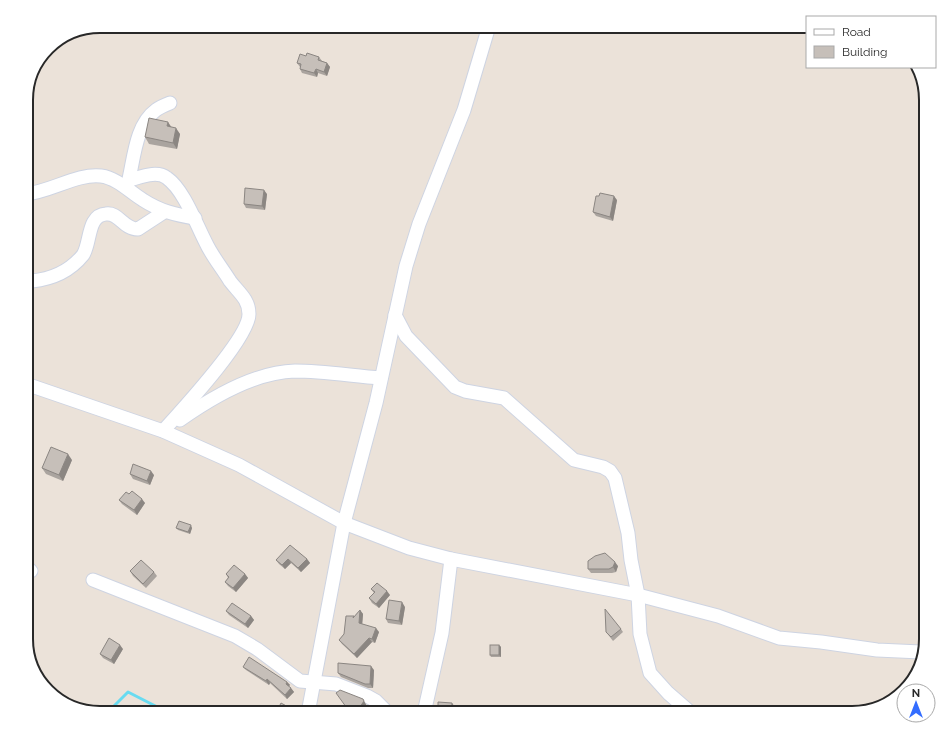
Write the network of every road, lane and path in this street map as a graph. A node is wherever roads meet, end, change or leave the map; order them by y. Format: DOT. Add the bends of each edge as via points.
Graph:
graph roads {
  1 [pos="488,33"];
  2 [pos="170,103"];
  3 [pos="128,184"];
  4 [pos="33,193"];
  5 [pos="164,212"];
  6 [pos="195,218"];
  7 [pos="33,281"];
  8 [pos="395,315"];
  9 [pos="381,378"];
  10 [pos="33,386"];
  11 [pos="163,431"];
  12 [pos="344,523"];
  13 [pos="452,559"];
  14 [pos="93,580"];
  15 [pos="638,595"];
  16 [pos="918,652"];
  17 [pos="314,683"];
  18 [pos="309,706"];
  19 [pos="381,706"];
  20 [pos="426,706"];
  21 [pos="683,706"];
  1 -- 8 [label="street" via="464,110 412,246"];
  2 -- 3 [label="street" via="157,109 143,126"];
  3 -- 4 [label="street" via="100,176 90,176"];
  3 -- 5 [label="street"];
  3 -- 6 [label="street" via="151,174 167,177"];
  5 -- 6 [label="street"];
  5 -- 7 [label="street" via="138,229 127,227 113,215 99,216 92,227 89,242 82,255 62,273 44,280"];
  6 -- 11 [label="street" via="215,259 242,294 249,315 233,346 210,378"];
  8 -- 9 [label="street"];
  8 -- 15 [label="street" via="406,336 455,387 465,392 504,398 574,460 610,471 615,478 628,533"];
  9 -- 11 [label="street" via="294,371 277,374 238,386 198,407"];
  9 -- 12 [label="street"];
  10 -- 11 [label="street"];
  11 -- 12 [label="street" via="239,465"];
  12 -- 13 [label="street" via="409,548"];
  12 -- 17 [label="street"];
  13 -- 15 [label="street"];
  13 -- 20 [label="street" via="442,633"];
  14 -- 17 [label="street" via="234,636 257,649 298,679"];
  15 -- 16 [label="street" via="718,616 779,638 877,650"];
  15 -- 21 [label="street" via="640,634 650,673"];
  17 -- 18 [label="street"];
  17 -- 19 [label="street" via="332,683 367,696"];
}
